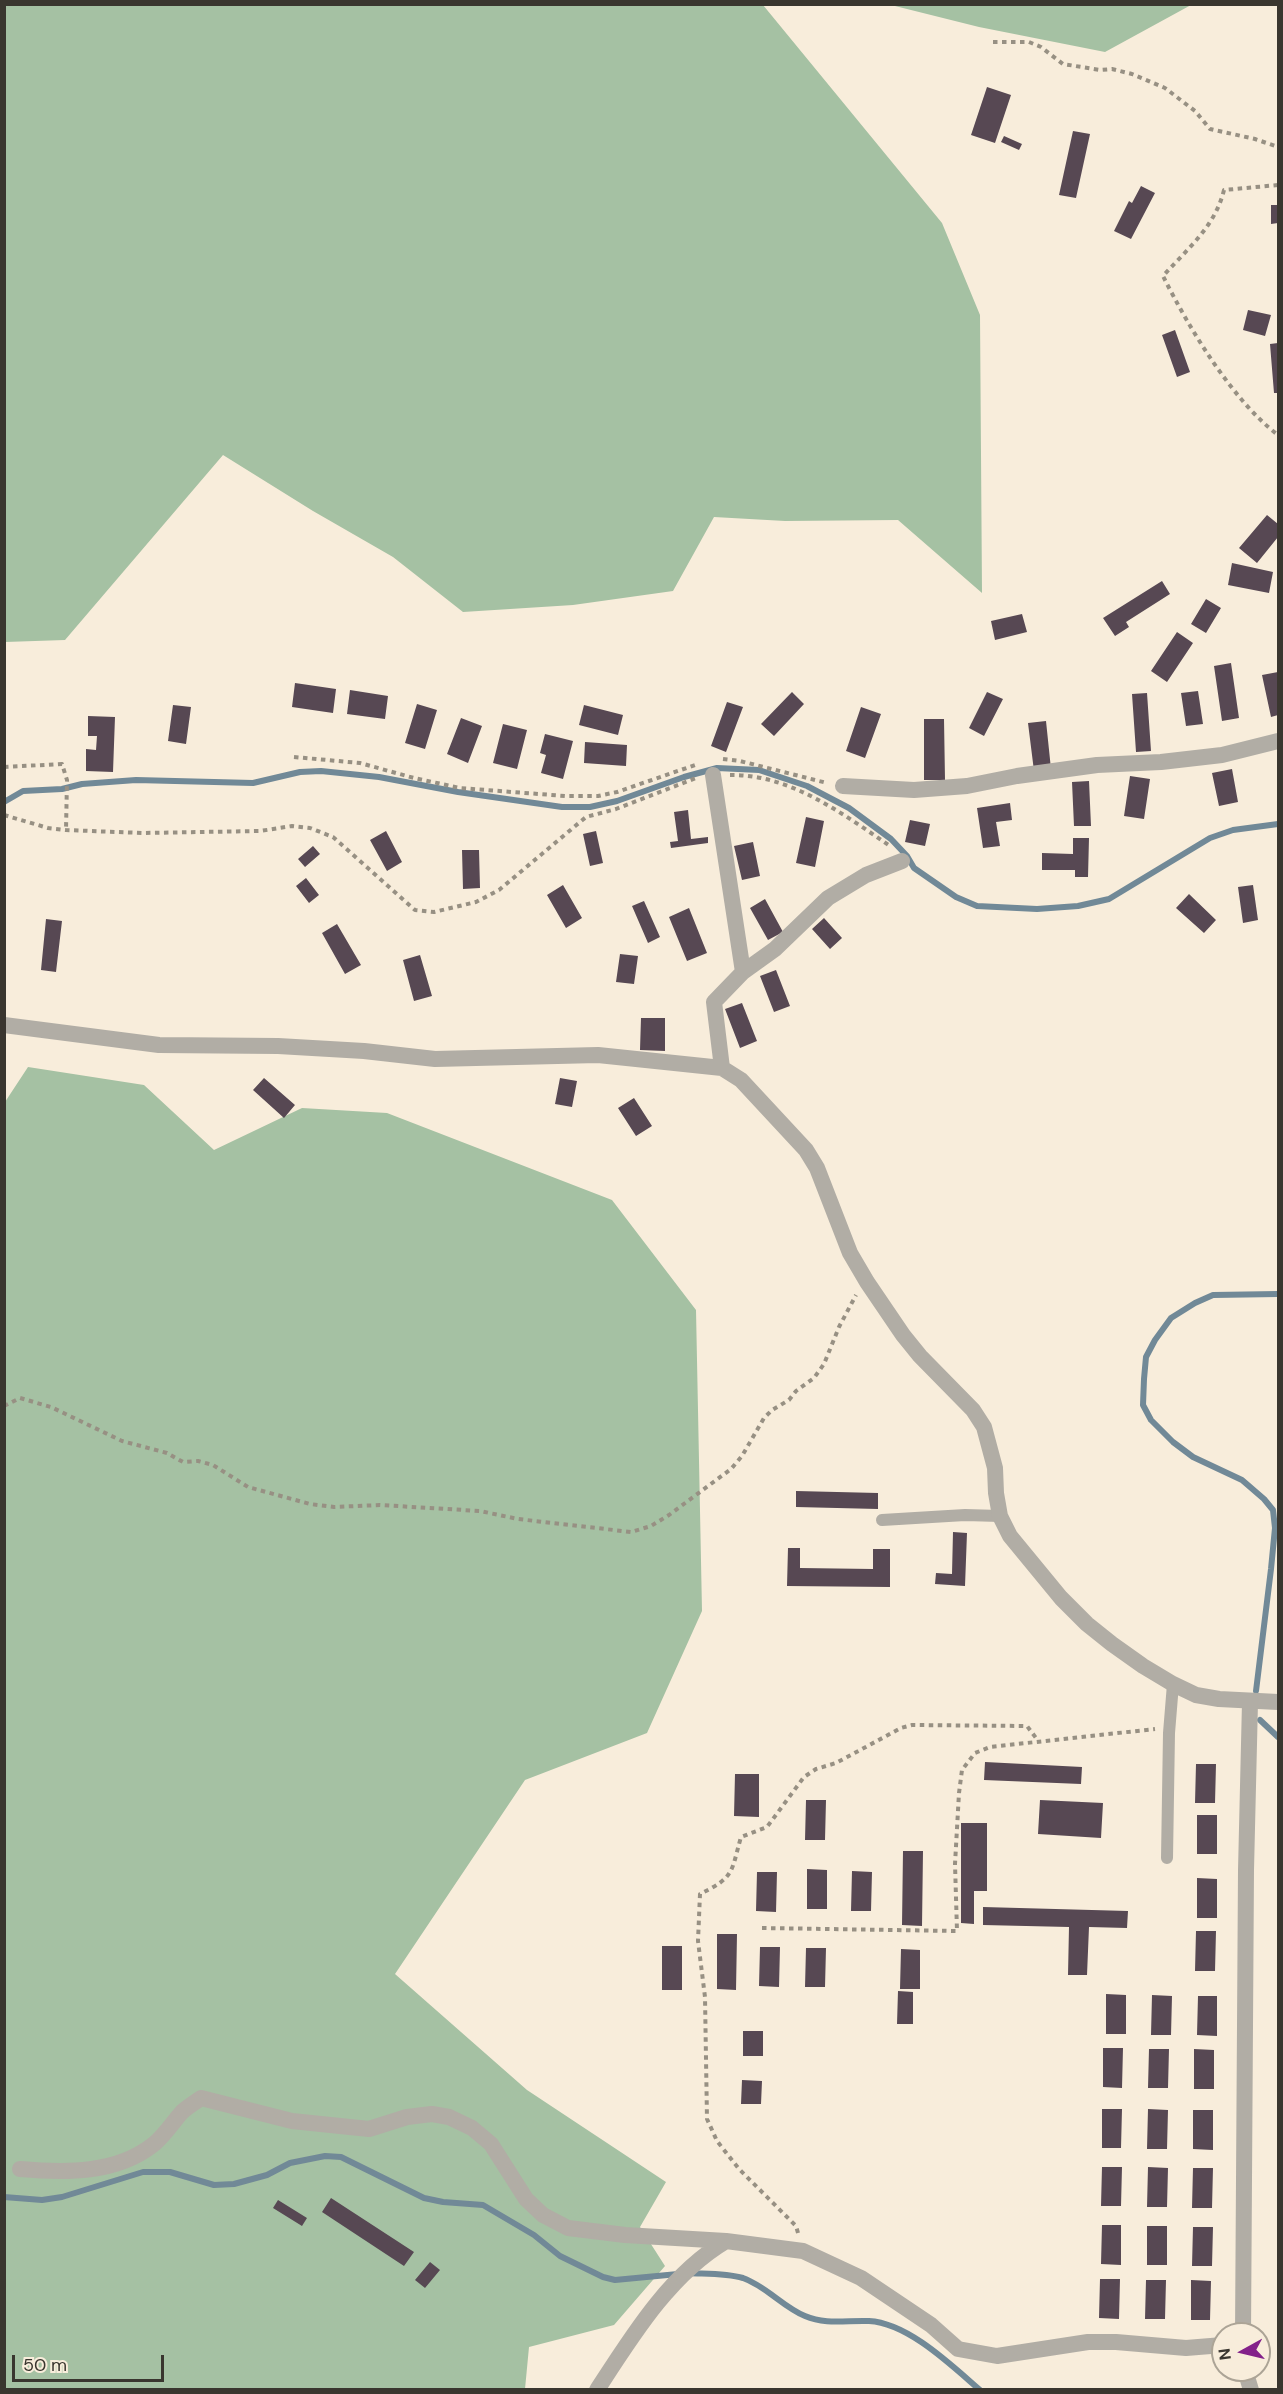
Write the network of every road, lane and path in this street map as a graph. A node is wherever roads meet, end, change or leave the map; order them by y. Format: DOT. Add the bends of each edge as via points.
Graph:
graph roads {
  1 [pos="993,42"];
  2 [pos="1278,147"];
  3 [pos="1278,185"];
  4 [pos="1278,435"];
  5 [pos="1278,741"];
  6 [pos="294,758"];
  7 [pos="711,766"];
  8 [pos="4,767"];
  9 [pos="843,786"];
  10 [pos="4,815"];
  11 [pos="66,830"];
  12 [pos="902,861"];
  13 [pos="743,972"];
  14 [pos="4,1025"];
  15 [pos="722,1068"];
  16 [pos="867,1282"];
  17 [pos="4,1406"];
  18 [pos="1000,1516"];
  19 [pos="882,1520"];
  20 [pos="1173,1684"];
  21 [pos="1250,1702"];
  22 [pos="1278,1702"];
  23 [pos="1169,1728"];
  24 [pos="1039,1742"];
  25 [pos="1167,1858"];
  26 [pos="762,1928"];
  27 [pos="20,2169"];
  28 [pos="726,2241"];
  29 [pos="803,2251"];
  30 [pos="1243,2322"];
  31 [pos="1211,2346"];
  32 [pos="597,2390"];
  1 -- 2 [label="path" via="1029,42 1063,64 1132,74 1165,88 1195,111 1210,129"];
  3 -- 4 [label="path" via="1224,190 1206,231 1163,276 1241,400"];
  5 -- 9 [label="street" via="1222,754 1097,765 967,786 914,790"];
  6 -- 7 [label="path" via="360,763 460,788 566,796 598,796"];
  7 -- 9 [label="path" via="740,761"];
  7 -- 11 [label="path" via="693,779 586,817 499,890 476,902 434,912 415,910 333,837 310,828 142,833"];
  7 -- 12 [label="path" via="805,792 890,846"];
  7 -- 13 [label="street"];
  8 -- 11 [label="path" via="62,764 67,780"];
  10 -- 11 [label="path"];
  12 -- 13 [label="street" via="866,875 828,898 775,949"];
  13 -- 15 [label="street" via="714,1002"];
  14 -- 15 [label="street" via="159,1045 278,1046 435,1059 598,1055"];
  15 -- 16 [label="street" via="741,1080 806,1150 817,1168 850,1253"];
  16 -- 17 [label="path" via="850,1303 814,1378 764,1418 731,1468 669,1515 631,1532 480,1511 310,1504 248,1487 213,1465 183,1462 167,1453 123,1441 38,1402 21,1398"];
  16 -- 18 [label="street" via="903,1335 966,1402 984,1427 995,1467"];
  18 -- 19 [label="lane"];
  18 -- 20 [label="street" via="1010,1536 1087,1624"];
  20 -- 21 [label="street" via="1196,1695"];
  20 -- 23 [label="lane"];
  21 -- 22 [label="street"];
  21 -- 30 [label="street"];
  23 -- 24 [label="path"];
  23 -- 25 [label="lane"];
  24 -- 26 [label="path" via="990,1747 975,1753 962,1770 955,1864 957,1931"];
  24 -- 29 [label="path" via="1027,1726 912,1725 884,1735 804,1778 767,1827 741,1837 730,1875 700,1894 698,1941 705,1997 707,2119 717,2141 739,2169 796,2226"];
  27 -- 28 [label="street" via="72,2172 140,2155 201,2098 292,2121 369,2129 432,2114 472,2128 491,2144 526,2199 543,2215 568,2228"];
  28 -- 29 [label="street"];
  28 -- 32 [label="street" via="705,2253 684,2273 622,2351"];
  29 -- 31 [label="street" via="861,2278 931,2325 958,2349 997,2356 1088,2342"];
}
